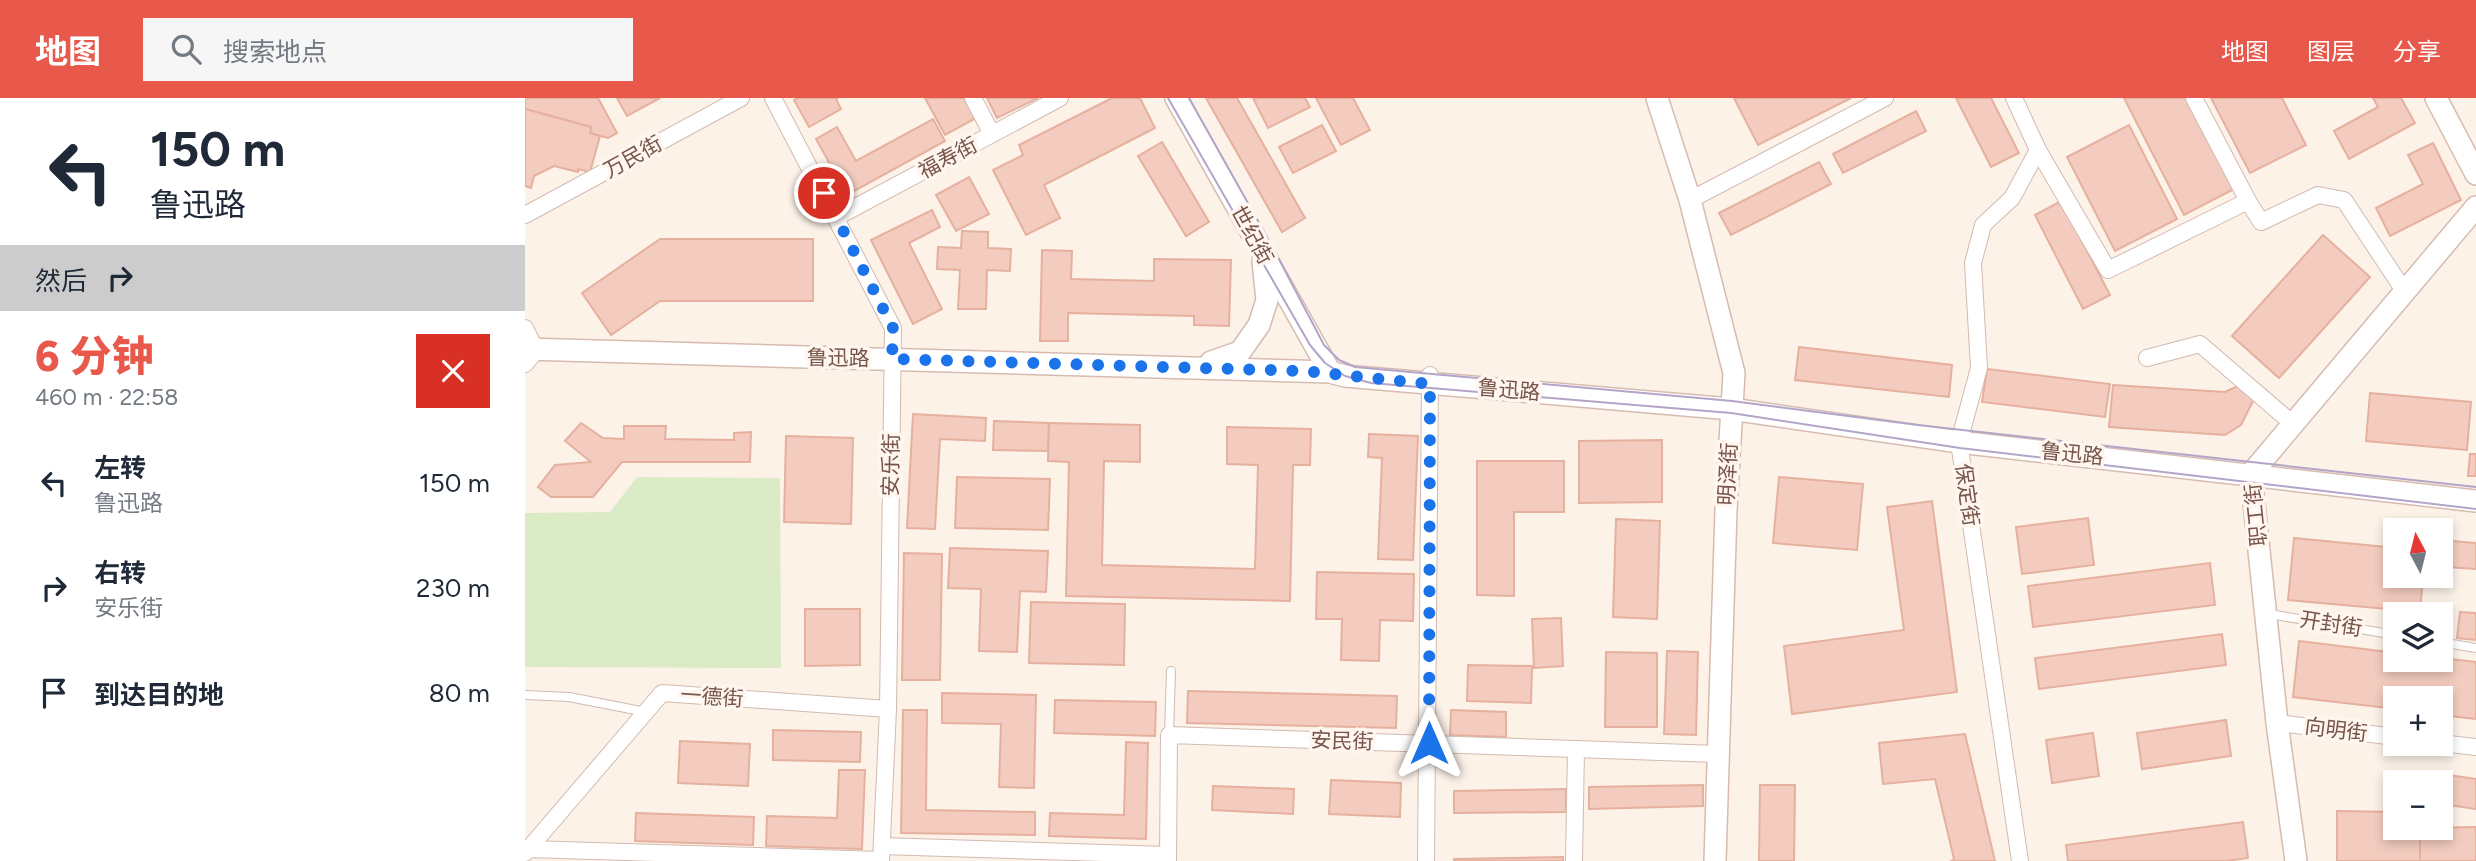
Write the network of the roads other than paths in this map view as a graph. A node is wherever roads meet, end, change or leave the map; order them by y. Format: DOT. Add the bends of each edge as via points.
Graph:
graph roads {
  1 [pos="741,98"];
  2 [pos="773,98"];
  3 [pos="973,98"];
  4 [pos="1060,98"];
  5 [pos="1176,98"];
  6 [pos="1657,98"];
  7 [pos="1885,98"];
  8 [pos="2014,98"];
  9 [pos="2194,98"];
  10 [pos="2436,98"];
  11 [pos="992,134"];
  12 [pos="2038,150"];
  13 [pos="2476,174"];
  14 [pos="1690,200"];
  15 [pos="2248,201"];
  16 [pos="2476,207"];
  17 [pos="525,215"];
  18 [pos="837,217"];
  19 [pos="1262,253"];
  20 [pos="2405,292"];
  21 [pos="525,328"];
  22 [pos="528,354"];
  23 [pos="2147,358"];
  24 [pos="892,359"];
  25 [pos="1197,367"];
  26 [pos="1330,372"];
  27 [pos="1430,379"];
  28 [pos="1731,409"];
  29 [pos="2293,424"];
  30 [pos="1959,442"];
  31 [pos="2251,474"];
  32 [pos="2476,501"];
  33 [pos="2266,614"];
  34 [pos="2383,633"];
  35 [pos="2453,644"];
  36 [pos="2476,648"];
  37 [pos="1171,671"];
  38 [pos="525,695"];
  39 [pos="888,709"];
  40 [pos="646,712"];
  41 [pos="2277,723"];
  42 [pos="1170,735"];
  43 [pos="2383,735"];
  44 [pos="1429,743"];
  45 [pos="2453,744"];
  46 [pos="2476,747"];
  47 [pos="1576,749"];
  48 [pos="1718,754"];
  49 [pos="527,851"];
  50 [pos="881,856"];
  51 [pos="713,858"];
  52 [pos="1168,858"];
  53 [pos="1426,861"];
  54 [pos="1574,861"];
  55 [pos="1714,861"];
  56 [pos="2021,861"];
  57 [pos="2296,861"];
  1 -- 17 [label="street, 万民街"];
  2 -- 18 [label="street, 安乐街"];
  3 -- 11 [label="street"];
  4 -- 11 [label="street, 福寿街"];
  5 -- 19 [label="main road, 世纪街"];
  6 -- 14 [label="main road, 明泽街"];
  7 -- 14 [label="street"];
  8 -- 12 [label="street"];
  9 -- 15 [label="street"];
  10 -- 13 [label="main road"];
  11 -- 18 [label="street, 福寿街"];
  12 -- 15 [label="street" via="2108,270"];
  12 -- 30 [label="street, 保定街" via="2012,198 1983,225 1976,250 1979,368"];
  14 -- 28 [label="main road, 明泽街" via="1734,373"];
  15 -- 20 [label="street" via="2261,222 2318,195 2344,200"];
  16 -- 20 [label="main road, 职工街"];
  18 -- 24 [label="street, 安乐街" via="893,328"];
  19 -- 25 [label="main road" via="1267,300 1259,325 1240,352"];
  19 -- 26 [label="main road, 世纪街"];
  20 -- 29 [label="main road, 职工街"];
  21 -- 22 [label="street"];
  22 -- 24 [label="main road, 鲁迅路"];
  23 -- 29 [label="street" via="2200,344"];
  24 -- 25 [label="main road, 鲁迅路"];
  24 -- 39 [label="street, 安乐街"];
  25 -- 26 [label="main road, 鲁迅路"];
  26 -- 27 [label="main road, 鲁迅路"];
  27 -- 28 [label="main road, 鲁迅路"];
  27 -- 44 [label="street"];
  28 -- 30 [label="main road, 鲁迅路"];
  28 -- 48 [label="main road, 明泽街"];
  29 -- 31 [label="main road, 职工街"];
  30 -- 31 [label="main road, 鲁迅路"];
  30 -- 56 [label="street, 保定街"];
  31 -- 32 [label="main road, 鲁迅路"];
  31 -- 33 [label="main road, 职工街"];
  33 -- 34 [label="lane, 开封街"];
  33 -- 41 [label="main road, 职工街"];
  35 -- 36 [label="lane"];
  37 -- 42 [label="lane"];
  38 -- 40 [label="lane" via="569,696"];
  39 -- 40 [label="street, 一德街" via="662,693"];
  39 -- 50 [label="street, 安乐街"];
  40 -- 49 [label="street, 一德街"];
  41 -- 43 [label="street, 向明街"];
  41 -- 57 [label="main road, 职工街"];
  42 -- 44 [label="street, 安民街"];
  42 -- 52 [label="street"];
  44 -- 47 [label="street, 安民街"];
  44 -- 53 [label="street"];
  45 -- 46 [label="street"];
  47 -- 48 [label="street, 安民街"];
  47 -- 54 [label="street"];
  48 -- 55 [label="main road, 明泽街"];
  49 -- 51 [label="street"];
  50 -- 51 [label="street"];
  50 -- 52 [label="street"];
}
